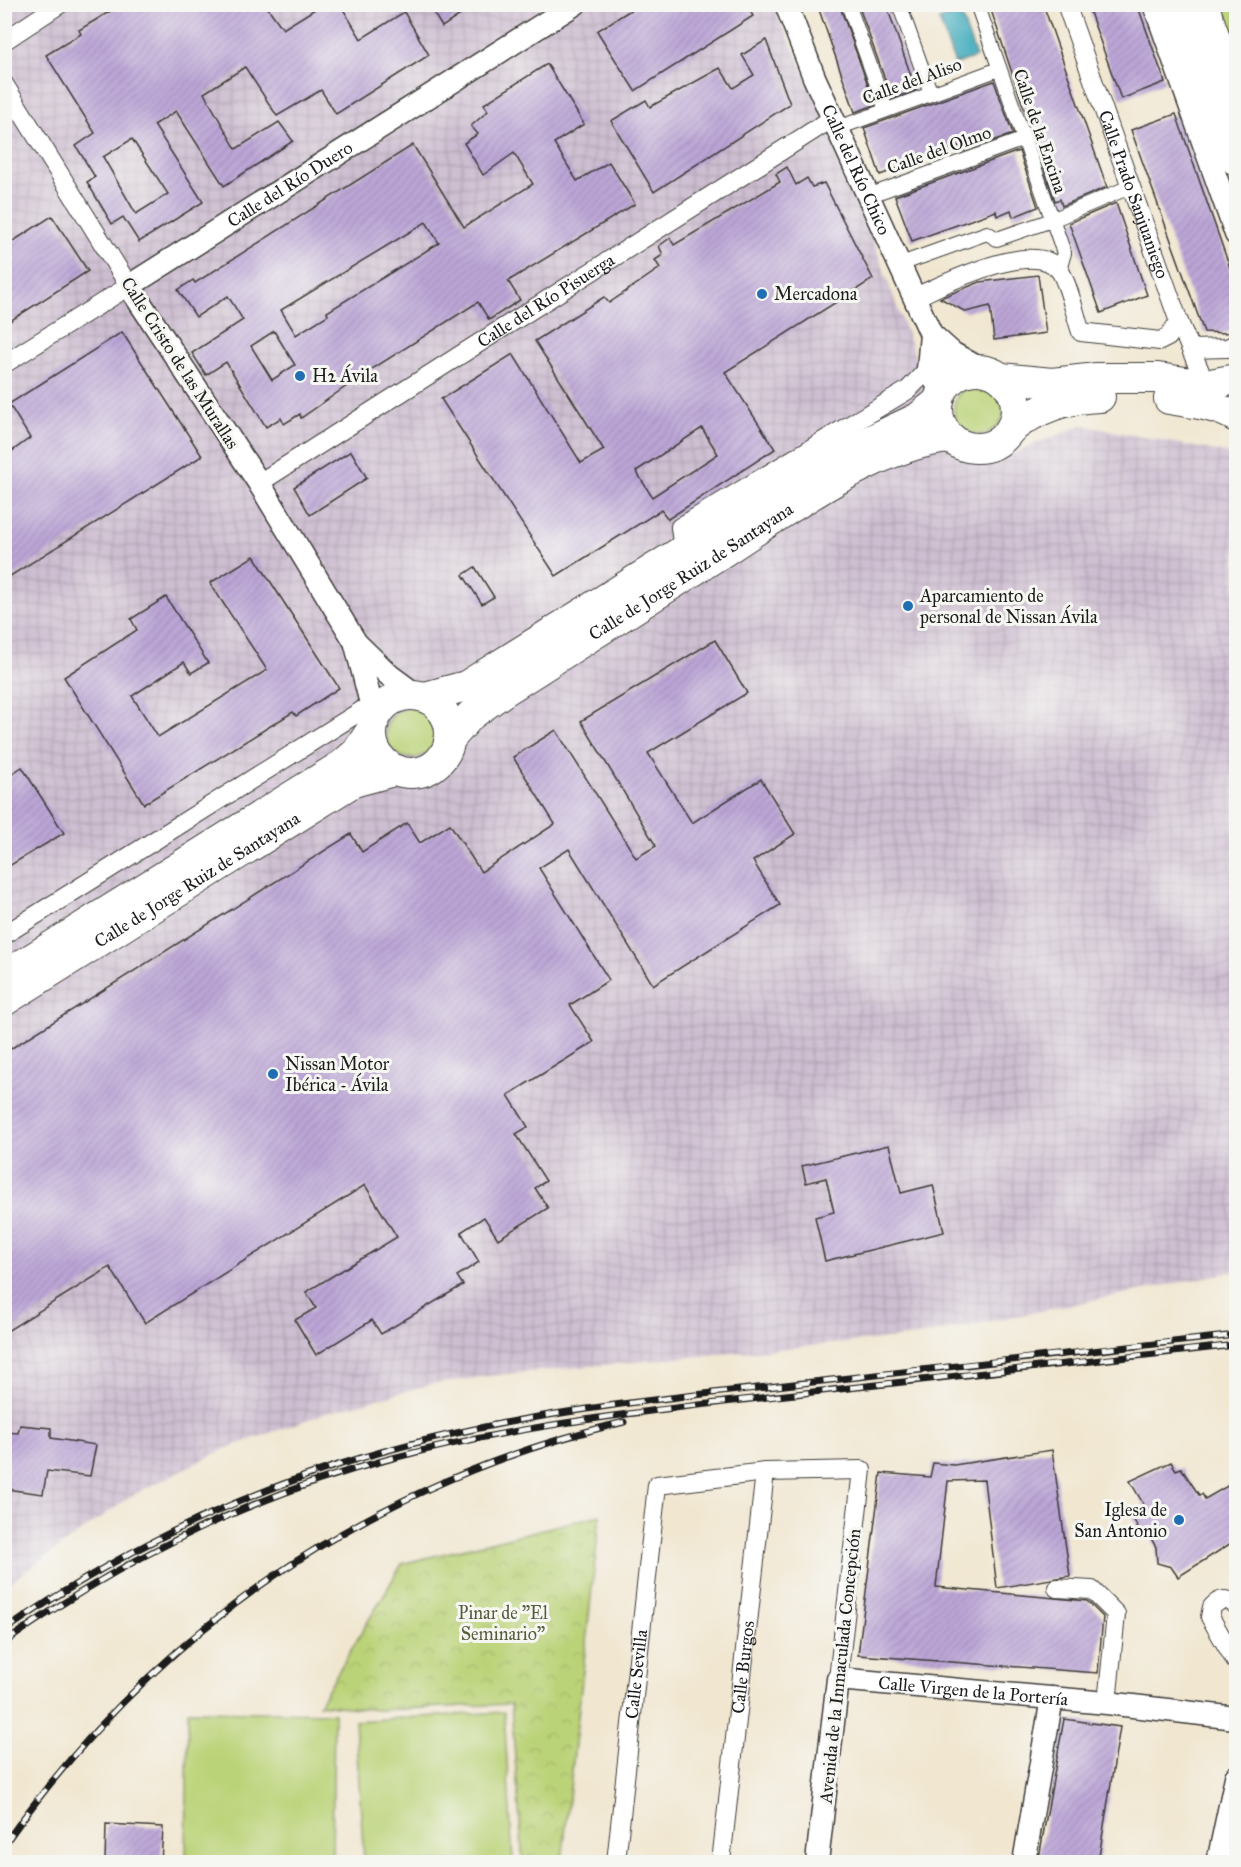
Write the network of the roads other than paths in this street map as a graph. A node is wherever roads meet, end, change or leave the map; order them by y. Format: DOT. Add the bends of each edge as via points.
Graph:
graph roads {
  1 [pos="60,4"];
  2 [pos="575,4"];
  3 [pos="786,4"];
  4 [pos="848,4"];
  5 [pos="977,4"];
  6 [pos="1066,4"];
  7 [pos="1154,4"];
  8 [pos="1179,4"];
  9 [pos="1203,4"];
  10 [pos="901,5"];
  11 [pos="4,41"];
  12 [pos="999,69"];
  13 [pos="4,84"];
  14 [pos="931,94"];
  15 [pos="1236,97"];
  16 [pos="886,110"];
  17 [pos="836,123"];
  18 [pos="1023,139"];
  19 [pos="1236,159"];
  20 [pos="1131,186"];
  21 [pos="868,196"];
  22 [pos="1052,220"];
  23 [pos="1236,234"];
  24 [pos="898,265"];
  25 [pos="1059,270"];
  26 [pos="129,286"];
  27 [pos="913,298"];
  28 [pos="1179,322"];
  29 [pos="932,334"];
  30 [pos="1236,344"];
  31 [pos="1191,349"];
  32 [pos="952,353"];
  33 [pos="4,364"];
  34 [pos="992,374"];
  35 [pos="1236,380"];
  36 [pos="1206,385"];
  37 [pos="936,387"];
  38 [pos="1236,417"];
  39 [pos="1012,428"];
  40 [pos="951,438"];
  41 [pos="259,483"];
  42 [pos="356,643"];
  43 [pos="392,707"];
  44 [pos="449,740"];
  45 [pos="397,770"];
  46 [pos="4,935"];
  47 [pos="4,976"];
  48 [pos="4,1001"];
  49 [pos="765,1472"];
  50 [pos="1057,1588"];
  51 [pos="1236,1605"];
  52 [pos="1236,1662"];
  53 [pos="838,1679"];
  54 [pos="1052,1698"];
  55 [pos="1107,1703"];
  56 [pos="1236,1718"];
  57 [pos="1236,1777"];
  58 [pos="616,1863"];
  59 [pos="722,1863"];
  60 [pos="818,1863"];
  61 [pos="1024,1863"];
  62 [pos="1218,1863"];
  1 -- 11 [label="street"];
  2 -- 26 [label="street, Calle del Río Duero"];
  3 -- 17 [label="street, Calle del Río Chico"];
  4 -- 16 [label="street"];
  5 -- 12 [label="street, Calle de la Encina"];
  6 -- 20 [label="street, Calle Prado Sanjuaniego"];
  7 -- 23 [label="street"];
  8 -- 19 [label="highway"];
  9 -- 15 [label="highway"];
  10 -- 14 [label="street"];
  12 -- 14 [label="street, Calle del Aliso"];
  12 -- 18 [label="street, Calle de la Encina"];
  13 -- 26 [label="street, Calle Cristo de las Murallas"];
  14 -- 16 [label="street, Calle del Aliso"];
  16 -- 17 [label="street, Calle del Aliso"];
  17 -- 21 [label="street, Calle del Río Chico"];
  17 -- 41 [label="street, Calle del Río Pisuerga"];
  18 -- 21 [label="street, Calle del Olmo"];
  18 -- 22 [label="street, Calle de la Encina"];
  20 -- 22 [label="street"];
  20 -- 28 [label="street, Calle Prado Sanjuaniego"];
  21 -- 24 [label="street, Calle del Río Chico"];
  22 -- 24 [label="street" via="997,239 987,233"];
  22 -- 25 [label="street, Calle de la Encina" via="1064,253"];
  24 -- 27 [label="street, Calle del Río Chico"];
  25 -- 27 [label="street" via="1047,261 984,266"];
  25 -- 28 [label="street" via="1081,332 1160,341"];
  26 -- 33 [label="street, Calle del Río Duero"];
  26 -- 41 [label="street, Calle Cristo de las Murallas"];
  27 -- 29 [label="street, Calle del Río Chico"];
  28 -- 31 [label="street, Calle Prado Sanjuaniego"];
  29 -- 32 [label="street, Calle del Río Chico"];
  29 -- 37 [label="street"];
  30 -- 31 [label="street"];
  31 -- 36 [label="street, Calle Prado Sanjuaniego"];
  32 -- 34 [label="street, Calle del Río Chico"];
  32 -- 37 [label="street, Calle de Jorge Ruiz de Santayana"];
  34 -- 36 [label="highway, Calle de Jorge Ruiz de Santayana" via="1052,383 1158,378"];
  34 -- 37 [label="highway, Calle de Jorge Ruiz de Santayana" via="961,374"];
  34 -- 39 [label="highway" via="1009,386 1017,407"];
  35 -- 36 [label="highway, Calle de Jorge Ruiz de Santayana"];
  37 -- 40 [label="highway" via="938,415"];
  37 -- 43 [label="highway, Calle de Jorge Ruiz de Santayana" via="918,418 801,478 466,686"];
  38 -- 39 [label="highway, Calle de Jorge Ruiz de Santayana" via="1204,404 1156,397 1089,397 1033,412"];
  39 -- 40 [label="highway, Calle de Jorge Ruiz de Santayana" via="1000,441 981,449 960,445"];
  40 -- 44 [label="highway, Calle de Jorge Ruiz de Santayana" via="926,440 869,464 803,501 503,692 471,715"];
  41 -- 42 [label="street, Calle Cristo de las Murallas"];
  42 -- 43 [label="street, Calle Cristo de las Murallas"];
  42 -- 43 [label="street, Calle Cristo de las Murallas" via="389,675"];
  43 -- 44 [label="highway" via="445,714"];
  43 -- 45 [label="highway" via="373,742 386,764"];
  43 -- 46 [label="street, Calle de Jorge Ruiz de Santayana"];
  43 -- 47 [label="highway, Calle de Jorge Ruiz de Santayana" via="342,765"];
  44 -- 45 [label="highway, Calle de Jorge Ruiz de Santayana" via="433,766 409,773"];
  45 -- 48 [label="highway, Calle de Jorge Ruiz de Santayana" via="353,782"];
  49 -- 53 [label="street, Avenida de la Inmaculada Concepción" via="862,1470"];
  49 -- 58 [label="street, Calle Sevilla" via="657,1485"];
  49 -- 59 [label="street, Calle Burgos"];
  50 -- 55 [label="street" via="1092,1590 1116,1614"];
  51 -- 52 [label="street" via="1221,1600 1210,1612 1212,1623"];
  53 -- 54 [label="street, Calle Virgen de la Portería"];
  53 -- 60 [label="street, Avenida de la Inmaculada Concepción"];
  54 -- 55 [label="street, Calle Virgen de la Portería"];
  54 -- 61 [label="street"];
  55 -- 56 [label="street, Calle Virgen de la Portería"];
  57 -- 62 [label="street"];
}
